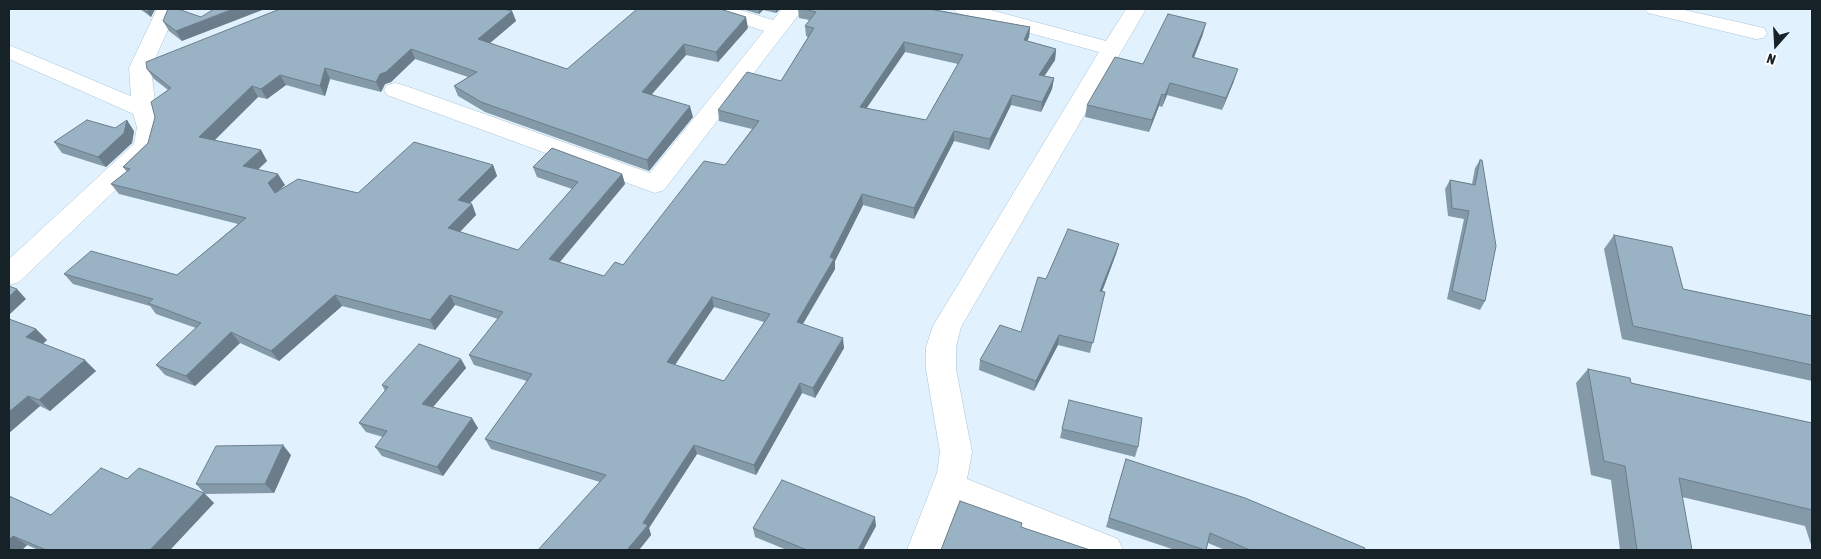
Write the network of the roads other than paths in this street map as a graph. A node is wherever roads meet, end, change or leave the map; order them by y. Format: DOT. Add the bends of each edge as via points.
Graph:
graph roads {
  1 [pos="167,9"];
  2 [pos="717,9"];
  3 [pos="793,9"];
  4 [pos="964,9"];
  5 [pos="1136,9"];
  6 [pos="1655,9"];
  7 [pos="778,29"];
  8 [pos="1756,33"];
  9 [pos="1112,49"];
  10 [pos="9,51"];
  11 [pos="168,57"];
  12 [pos="140,68"];
  13 [pos="395,90"];
  14 [pos="144,110"];
  15 [pos="9,275"];
  16 [pos="948,486"];
  17 [pos="924,550"];
  18 [pos="1106,550"];
  1 -- 12 [label="street"];
  2 -- 7 [label="street"];
  3 -- 7 [label="street"];
  4 -- 9 [label="street"];
  5 -- 9 [label="street"];
  6 -- 8 [label="street"];
  7 -- 13 [label="street" via="654,184"];
  9 -- 16 [label="street" via="947,326 941,347 941,369 956,452"];
  10 -- 14 [label="street"];
  11 -- 12 [label="street"];
  12 -- 14 [label="street"];
  14 -- 15 [label="street" via="149,127 145,147"];
  16 -- 17 [label="street"];
  16 -- 18 [label="street"];
}
